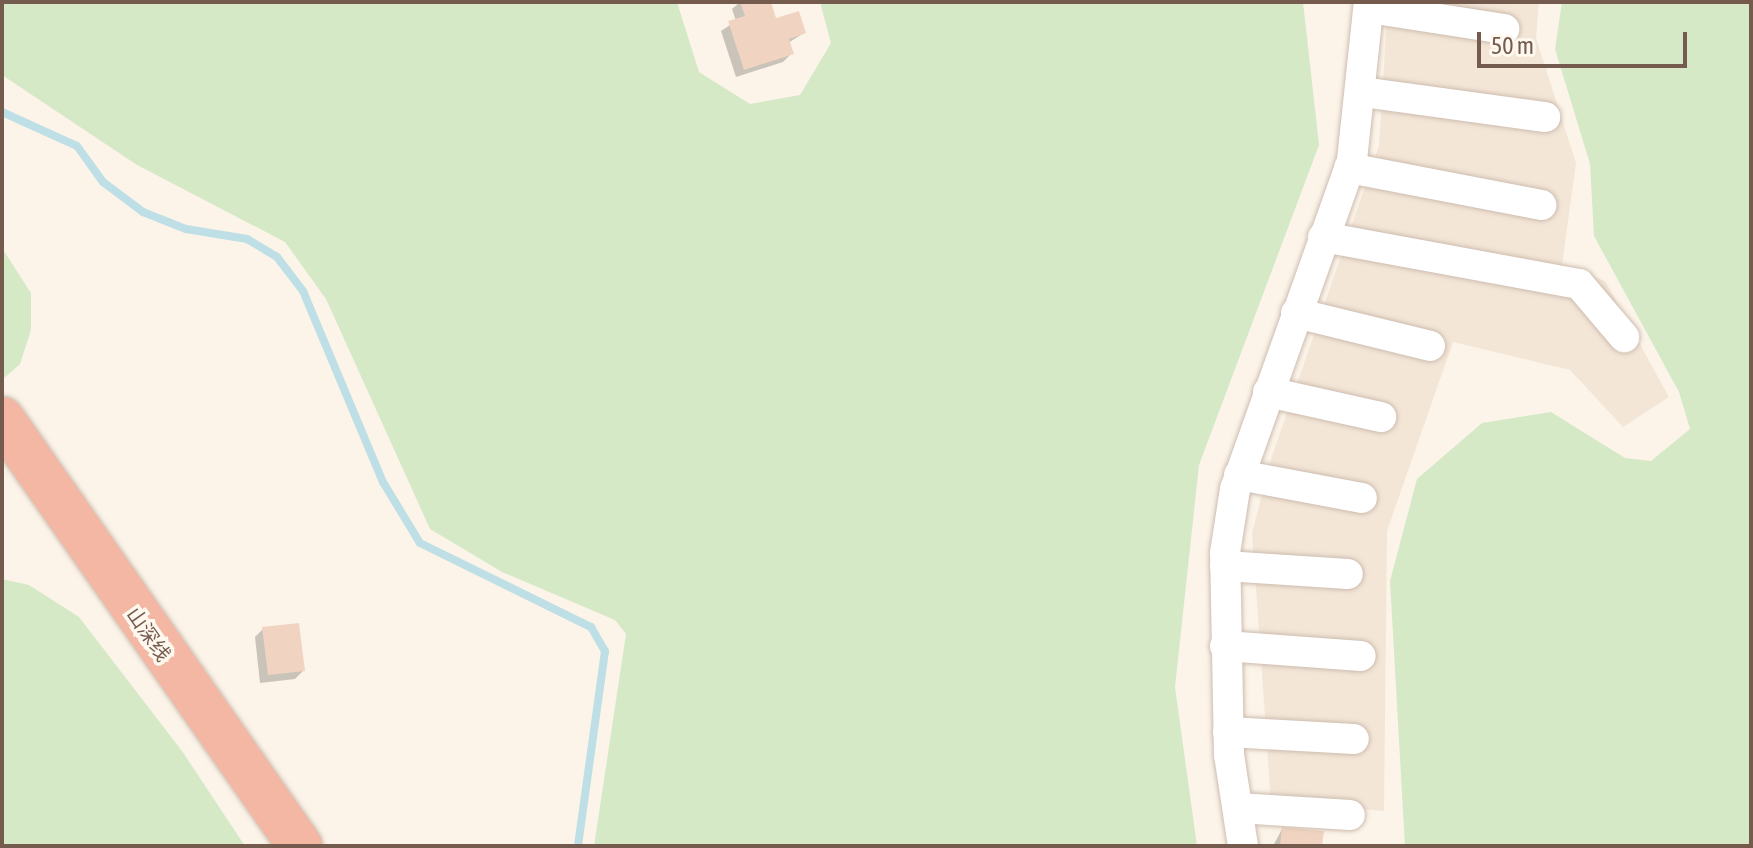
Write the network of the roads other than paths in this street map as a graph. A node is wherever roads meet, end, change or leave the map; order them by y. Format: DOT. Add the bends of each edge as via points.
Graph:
graph roads {
  1 [pos="1369,5"];
  2 [pos="1504,29"];
  3 [pos="1362,92"];
  4 [pos="1545,117"];
  5 [pos="1349,168"];
  6 [pos="1541,205"];
  7 [pos="1323,237"];
  8 [pos="1296,313"];
  9 [pos="1624,337"];
  10 [pos="1430,346"];
  11 [pos="1268,392"];
  12 [pos="1381,417"];
  13 [pos="7,437"];
  14 [pos="1239,475"];
  15 [pos="1362,498"];
  16 [pos="1225,566"];
  17 [pos="1348,574"];
  18 [pos="1225,646"];
  19 [pos="1361,656"];
  20 [pos="1228,732"];
  21 [pos="1354,739"];
  22 [pos="1238,808"];
  23 [pos="1350,815"];
  24 [pos="300,846"];
  25 [pos="1243,846"];
  1 -- 2 [label="street"];
  1 -- 3 [label="street"];
  3 -- 4 [label="street"];
  3 -- 5 [label="street"];
  5 -- 6 [label="street"];
  5 -- 7 [label="street"];
  7 -- 8 [label="street"];
  7 -- 9 [label="street" via="1579,284"];
  8 -- 10 [label="street"];
  8 -- 11 [label="street"];
  11 -- 12 [label="street"];
  11 -- 14 [label="street"];
  13 -- 24 [label="highway, 山深线"];
  14 -- 15 [label="street"];
  14 -- 16 [label="street"];
  16 -- 17 [label="street"];
  16 -- 18 [label="street"];
  18 -- 19 [label="street"];
  18 -- 20 [label="street"];
  20 -- 21 [label="street"];
  20 -- 22 [label="street"];
  22 -- 23 [label="street"];
  22 -- 25 [label="street"];
}
